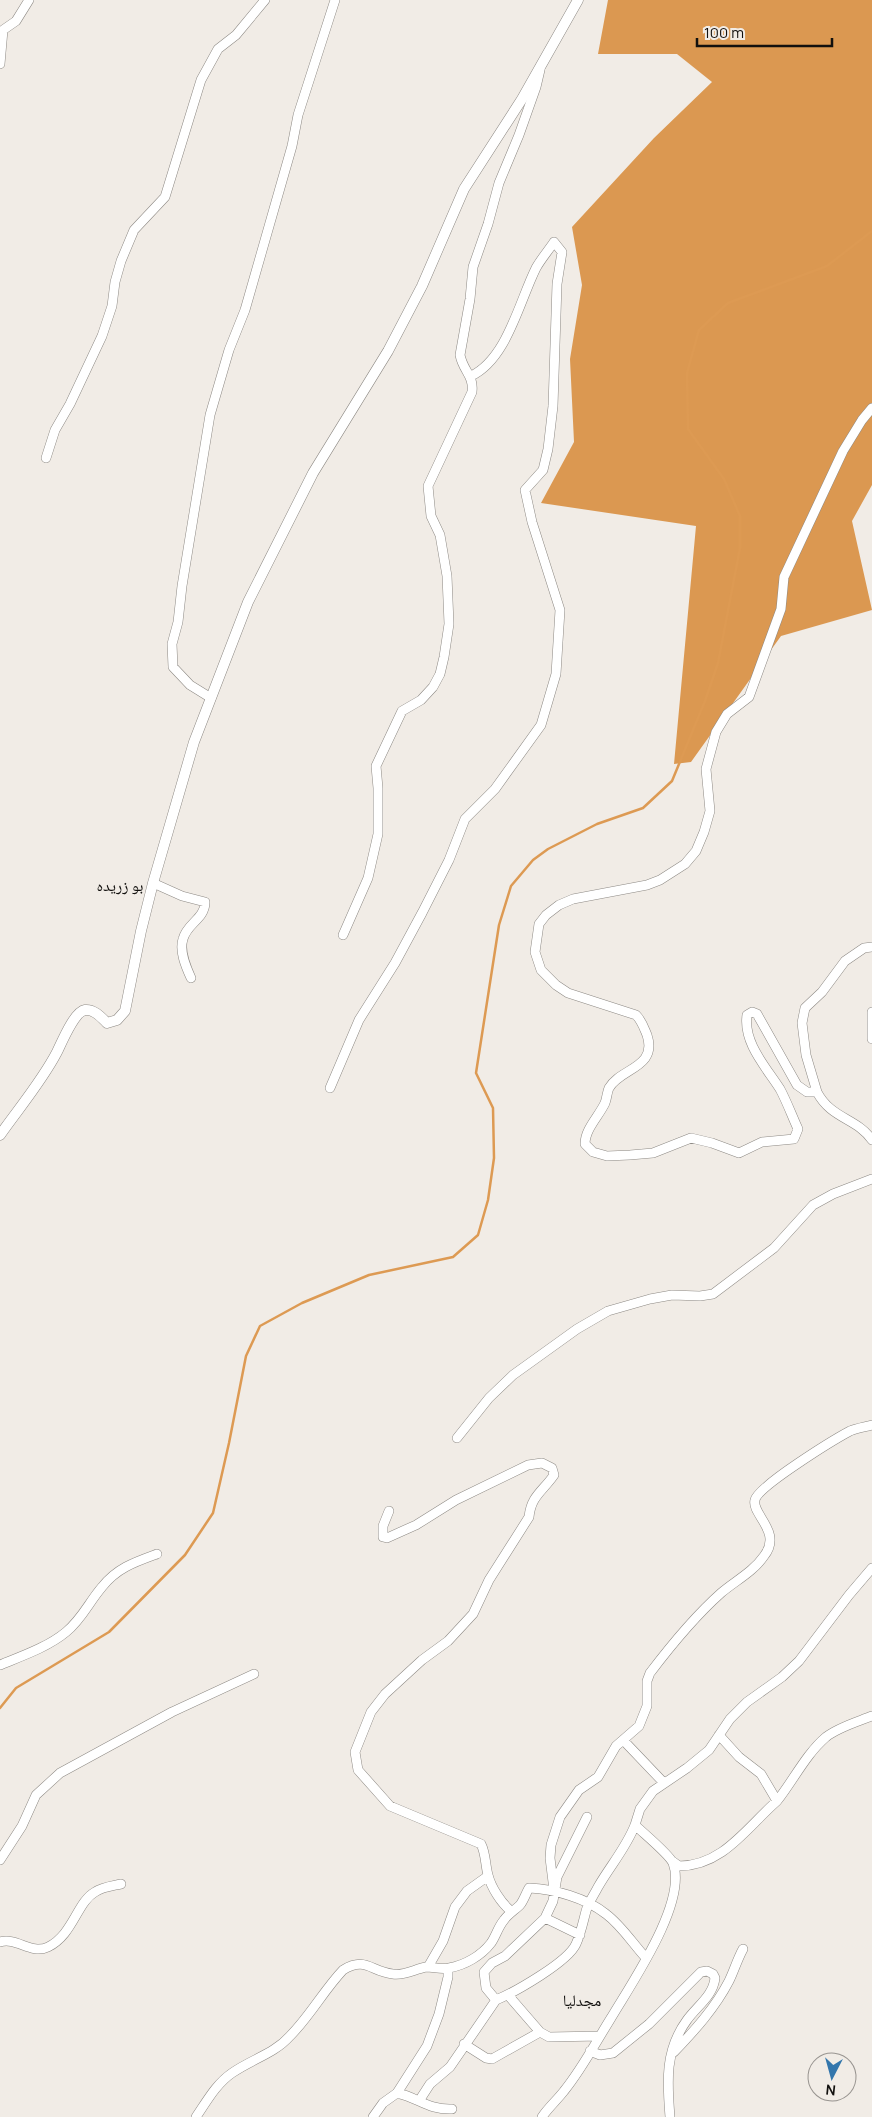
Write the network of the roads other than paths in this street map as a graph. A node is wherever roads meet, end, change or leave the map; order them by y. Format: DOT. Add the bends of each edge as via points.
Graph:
graph roads {
  1 [pos="28,0"];
  2 [pos="265,0"];
  3 [pos="335,0"];
  4 [pos="578,0"];
  5 [pos="0,64"];
  6 [pos="541,68"];
  7 [pos="471,376"];
  8 [pos="872,408"];
  9 [pos="46,458"];
  10 [pos="211,698"];
  11 [pos="153,883"];
  12 [pos="343,935"];
  13 [pos="872,947"];
  14 [pos="191,978"];
  15 [pos="872,1012"];
  16 [pos="872,1039"];
  17 [pos="330,1088"];
  18 [pos="817,1092"];
  19 [pos="0,1135"];
  20 [pos="872,1140"];
  21 [pos="872,1179"];
  22 [pos="872,1425"];
  23 [pos="457,1438"];
  24 [pos="389,1510"];
  25 [pos="157,1554"];
  26 [pos="872,1568"];
  27 [pos="0,1665"];
  28 [pos="254,1674"];
  29 [pos="872,1716"];
  30 [pos="719,1735"];
  31 [pos="623,1740"];
  32 [pos="664,1784"];
  33 [pos="777,1801"];
  34 [pos="586,1817"];
  35 [pos="635,1826"];
  36 [pos="0,1860"];
  37 [pos="672,1860"];
  38 [pos="488,1876"];
  39 [pos="121,1884"];
  40 [pos="554,1890"];
  41 [pos="588,1904"];
  42 [pos="511,1911"];
  43 [pos="545,1918"];
  44 [pos="580,1935"];
  45 [pos="0,1942"];
  46 [pos="743,1949"];
  47 [pos="646,1958"];
  48 [pos="428,1967"];
  49 [pos="448,1969"];
  50 [pos="508,1995"];
  51 [pos="496,2000"];
  52 [pos="540,2032"];
  53 [pos="600,2036"];
  54 [pos="464,2044"];
  55 [pos="590,2052"];
  56 [pos="670,2055"];
  57 [pos="397,2093"];
  58 [pos="419,2101"];
  59 [pos="452,2108"];
  60 [pos="546,2116"];
  61 [pos="196,2117"];
  62 [pos="373,2117"];
  63 [pos="670,2117"];
  1 -- 5 [label="street" via="16,21 2,30"];
  2 -- 9 [label="street" via="236,35 218,49 201,80 165,197 134,230 121,261 102,336 54,430"];
  3 -- 10 [label="street" via="298,115 246,310 226,359 203,453 172,644 173,667 190,685"];
  4 -- 6 [label="street"];
  6 -- 7 [label="street" via="499,183 473,267 460,355"];
  6 -- 10 [label="street" via="464,189 425,280 388,351 313,473 248,602"];
  7 -- 12 [label="street" via="472,392 428,486 431,516 440,535 447,576 449,624 444,657 434,687 421,700 402,711 376,766 378,834 368,878"];
  7 -- 17 [label="street" via="483,370 499,352 538,266 554,242 562,252 557,284 553,406 543,470 525,490 560,610 556,674 541,725 495,789 465,819 449,860 422,913 359,1020"];
  8 -- 18 [label="street" via="843,451 784,577 781,610 749,697 726,714 716,732 706,769 710,811 696,851 685,864 660,880 592,894 559,905 540,924 536,952 541,970 556,986 636,1015 641,1019 648,1038 649,1050 644,1060 609,1087 605,1102 585,1136 585,1144 593,1152 607,1156 653,1153 691,1138 739,1153 762,1142 794,1139 798,1129 780,1091 754,1049 746,1021 752,1012 757,1014 797,1085 807,1092"];
  10 -- 11 [label="street" via="194,742"];
  11 -- 14 [label="street" via="205,902 201,917 183,938 182,951"];
  11 -- 19 [label="street" via="125,1011 117,1020 107,1023 96,1012 87,1010 80,1013 46,1071"];
  13 -- 18 [label="street" via="864,948 845,961 822,992 805,1008 802,1023 806,1055"];
  15 -- 16 [label="street"];
  18 -- 20 [label="street" via="823,1104 866,1132"];
  21 -- 23 [label="street" via="813,1205 774,1248 713,1294 650,1299 608,1311 577,1329 513,1375 489,1398"];
  22 -- 31 [label="street" via="838,1438 776,1478 757,1496 755,1506 765,1522 769,1537 767,1553 690,1622 670,1647 650,1673 647,1681 648,1706 640,1726"];
  24 -- 38 [label="street" via="382,1532 387,1538 528,1465 542,1463 552,1468 554,1475 534,1498 529,1517 489,1580 473,1614 448,1641 385,1694 371,1712 355,1752 358,1770 390,1806 481,1844"];
  25 -- 27 [label="street" via="124,1566 102,1586 84,1615 66,1633"];
  26 -- 30 [label="street" via="799,1661 747,1702"];
  28 -- 36 [label="street" via="172,1712 60,1773 36,1795 22,1826"];
  29 -- 33 [label="street" via="826,1737"];
  30 -- 32 [label="street" via="708,1750"];
  30 -- 33 [label="street" via="739,1757 761,1774"];
  31 -- 32 [label="street"];
  31 -- 40 [label="street" via="598,1777 579,1790 560,1817 551,1845"];
  32 -- 35 [label="street" via="646,1799"];
  33 -- 37 [label="street" via="714,1858 690,1866 679,1866"];
  34 -- 40 [label="street"];
  35 -- 37 [label="street"];
  35 -- 41 [label="street" via="630,1840"];
  37 -- 47 [label="street" via="674,1885 669,1908"];
  38 -- 42 [label="street" via="503,1905"];
  38 -- 48 [label="street" via="467,1890 454,1907 443,1941"];
  39 -- 45 [label="street" via="101,1889 90,1896 70,1926 47,1947 34,1949 12,1941"];
  40 -- 41 [label="street"];
  40 -- 42 [label="street" via="529,1888 519,1906"];
  40 -- 43 [label="street" via="554,1900"];
  41 -- 44 [label="street"];
  41 -- 47 [label="street" via="606,1913"];
  42 -- 49 [label="street" via="487,1948 467,1963"];
  43 -- 44 [label="street"];
  43 -- 51 [label="street" via="484,1972 486,1988"];
  44 -- 50 [label="street" via="576,1946 564,1958"];
  46 -- 56 [label="street" via="714,2005 700,2025"];
  47 -- 53 [label="street"];
  48 -- 49 [label="street"];
  48 -- 61 [label="street" via="396,1974 364,1964 351,1965 343,1970 291,2036 272,2052 226,2077"];
  49 -- 57 [label="street" via="439,2014 427,2046"];
  50 -- 51 [label="street"];
  50 -- 52 [label="street"];
  51 -- 54 [label="street"];
  52 -- 53 [label="street" via="549,2037"];
  52 -- 54 [label="street" via="492,2059"];
  53 -- 55 [label="street"];
  54 -- 58 [label="street" via="450,2067 430,2084"];
  55 -- 56 [label="street" via="600,2055 613,2053 650,2024 701,1972 707,1971 715,1978 711,1992 687,2020"];
  55 -- 60 [label="street"];
  56 -- 63 [label="street"];
  57 -- 58 [label="street"];
  57 -- 62 [label="street" via="383,2103"];
  58 -- 59 [label="street" via="438,2110"];
}
